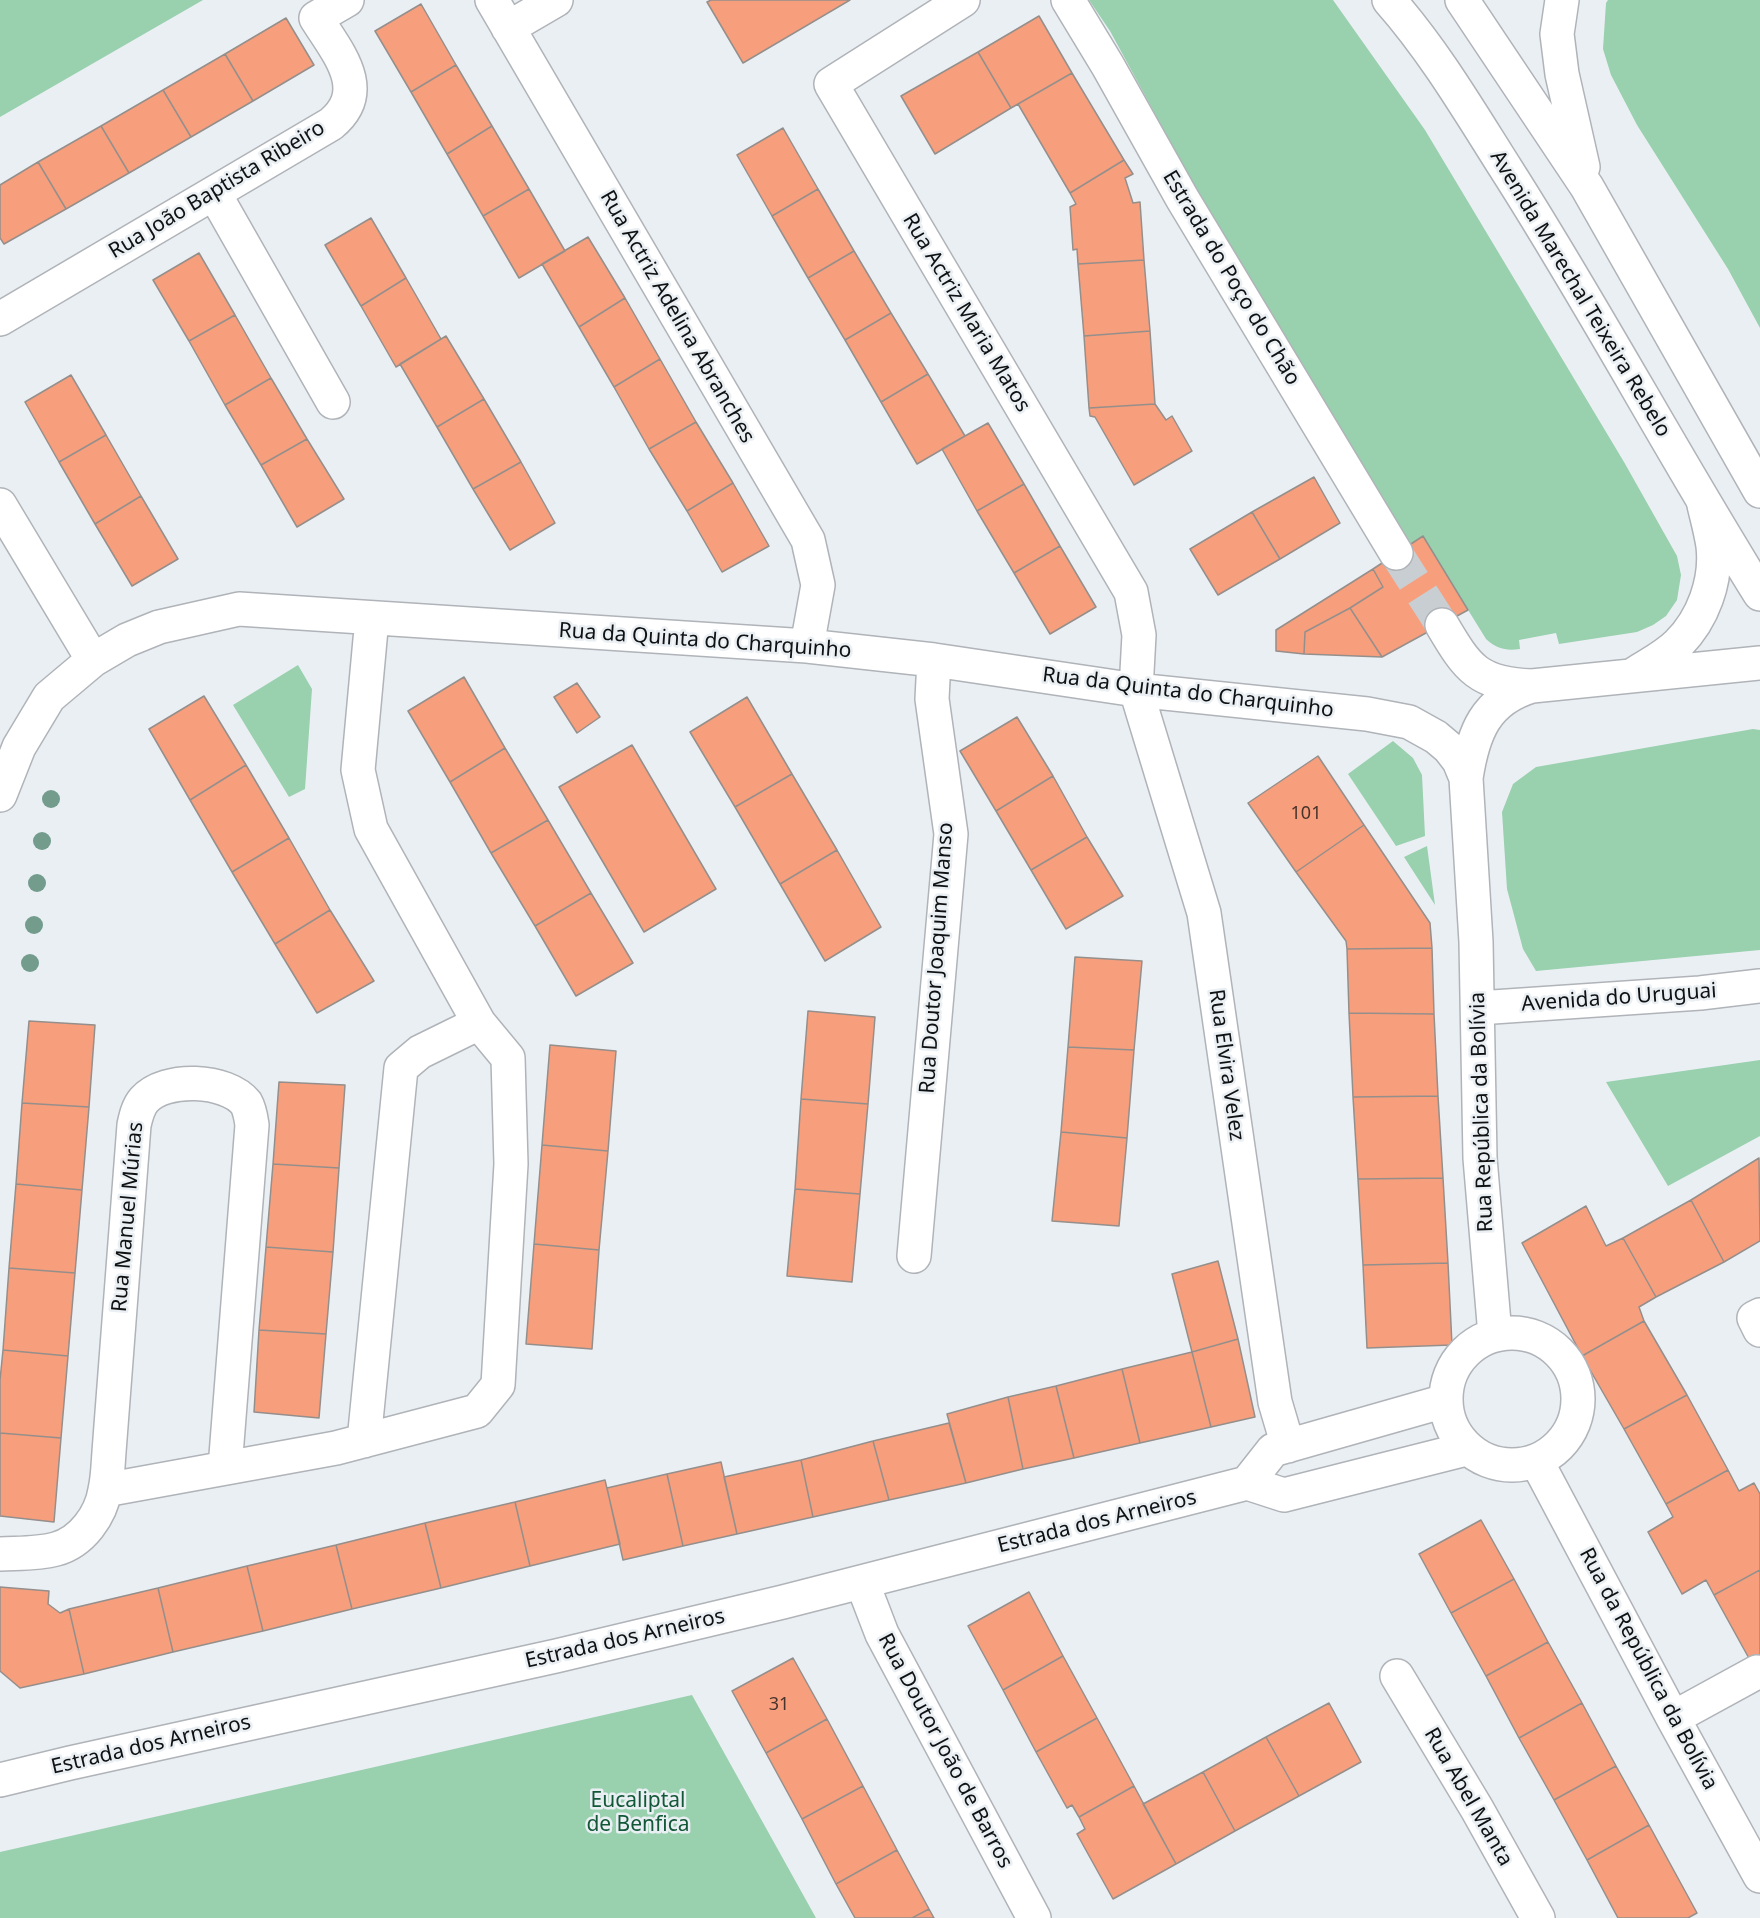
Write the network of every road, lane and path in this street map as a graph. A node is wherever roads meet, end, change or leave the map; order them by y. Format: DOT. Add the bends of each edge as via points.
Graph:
graph roads {
  1 [pos="347,0"];
  2 [pos="492,0"];
  3 [pos="556,0"];
  4 [pos="963,0"];
  5 [pos="1068,0"];
  6 [pos="1462,0"];
  7 [pos="1562,0"];
  8 [pos="1398,7"];
  9 [pos="508,28"];
  10 [pos="1587,187"];
  11 [pos="214,193"];
  12 [pos="0,319"];
  13 [pos="333,402"];
  14 [pos="1760,491"];
  15 [pos="1703,503"];
  16 [pos="0,505"];
  17 [pos="1396,554"];
  18 [pos="1760,594"];
  19 [pos="372,618"];
  20 [pos="1442,625"];
  21 [pos="807,646"];
  22 [pos="93,660"];
  23 [pos="934,660"];
  24 [pos="1760,663"];
  25 [pos="1632,675"];
  26 [pos="1532,686"];
  27 [pos="1136,690"];
  28 [pos="1466,778"];
  29 [pos="0,795"];
  30 [pos="1760,986"];
  31 [pos="1478,1008"];
  32 [pos="479,1023"];
  33 [pos="914,1256"];
  34 [pos="1760,1315"];
  35 [pos="1760,1330"];
  36 [pos="1495,1335"];
  37 [pos="1446,1401"];
  38 [pos="364,1441"];
  39 [pos="1288,1446"];
  40 [pos="1466,1449"];
  41 [pos="1538,1462"];
  42 [pos="225,1468"];
  43 [pos="1247,1483"];
  44 [pos="105,1490"];
  45 [pos="0,1554"];
  46 [pos="861,1582"];
  47 [pos="1757,1672"];
  48 [pos="1397,1676"];
  49 [pos="1673,1718"];
  50 [pos="0,1780"];
  51 [pos="1760,1876"];
  52 [pos="1034,1918"];
  53 [pos="1538,1918"];
  1 -- 11 [label="street, Rua João Baptista Ribeiro" via="316,18 347,69 350,93 346,107 331,124"];
  2 -- 9 [label="street, Rua Actriz Adelina Abranches"];
  3 -- 9 [label="street"];
  4 -- 27 [label="street, Rua Actriz Maria Matos" via="831,84 1131,592 1139,635"];
  5 -- 17 [label="street, Estrada do Poço do Chão"];
  6 -- 10 [label="street"];
  7 -- 10 [label="street" via="1557,34 1562,74"];
  8 -- 15 [label="street, Avenida Marechal Teixeira Rebelo" via="1546,232"];
  9 -- 21 [label="street, Rua Actriz Adelina Abranches" via="808,540 818,585"];
  10 -- 14 [label="street"];
  11 -- 12 [label="street, Rua João Baptista Ribeiro"];
  11 -- 13 [label="street"];
  15 -- 18 [label="street, Avenida Marechal Teixeira Rebelo"];
  15 -- 25 [label="street" via="1713,545 1711,586 1706,602 1679,643"];
  16 -- 22 [label="street"];
  19 -- 21 [label="street, Rua da Quinta do Charquinho"];
  19 -- 22 [label="street, Rua da Quinta do Charquinho" via="239,609 159,627"];
  19 -- 32 [label="street" via="358,770 372,829"];
  20 -- 26 [label="street" via="1460,656 1484,677 1503,684"];
  21 -- 23 [label="street, Rua da Quinta do Charquinho"];
  22 -- 29 [label="street, Rua da Quinta do Charquinho" via="49,697 19,747"];
  23 -- 27 [label="street, Rua da Quinta do Charquinho"];
  23 -- 33 [label="street, Rua Doutor Joaquim Manso" via="932,699 951,834"];
  24 -- 25 [label="street"];
  25 -- 26 [label="street"];
  26 -- 28 [label="street" via="1495,706 1483,721 1470,752"];
  27 -- 28 [label="street, Rua da Quinta do Charquinho" via="1367,714 1409,722 1449,748"];
  27 -- 39 [label="street, Rua Elvira Velez" via="1204,913 1275,1402"];
  28 -- 31 [label="street, Rua República da Bolívia"];
  30 -- 31 [label="street, Avenida do Uruguai"];
  31 -- 36 [label="street, Rua República da Bolívia" via="1480,1158"];
  32 -- 38 [label="street" via="420,1052 401,1068"];
  32 -- 38 [label="street" via="508,1058 511,1164 498,1385 477,1411"];
  34 -- 35 [label="street" via="1754,1318"];
  36 -- 37 [label="street" via="1465,1352 1454,1367"];
  36 -- 41 [label="street" via="1531,1335 1562,1354 1572,1369 1579,1405 1575,1423 1566,1439"];
  37 -- 39 [label="street"];
  37 -- 40 [label="street" via="1448,1419"];
  38 -- 42 [label="street"];
  39 -- 43 [label="street" via="1273,1450"];
  40 -- 41 [label="street" via="1500,1466"];
  40 -- 43 [label="street" via="1284,1495"];
  41 -- 49 [label="street, Rua da República da Bolívia"];
  42 -- 44 [label="street"];
  42 -- 44 [label="street, Rua Manuel Múrias" via="252,1125 247,1104 228,1089 190,1083 171,1085 145,1099 134,1125"];
  43 -- 46 [label="street, Estrada dos Arneiros"];
  44 -- 45 [label="street, Rua Manuel Múrias" via="101,1507 90,1525 74,1540 58,1549"];
  46 -- 50 [label="street, Estrada dos Arneiros" via="556,1656"];
  46 -- 52 [label="street, Rua Doutor João de Barros" via="882,1634"];
  47 -- 49 [label="street"];
  48 -- 53 [label="street, Rua Abel Manta"];
  49 -- 51 [label="street, Rua da República da Bolívia"];
}
